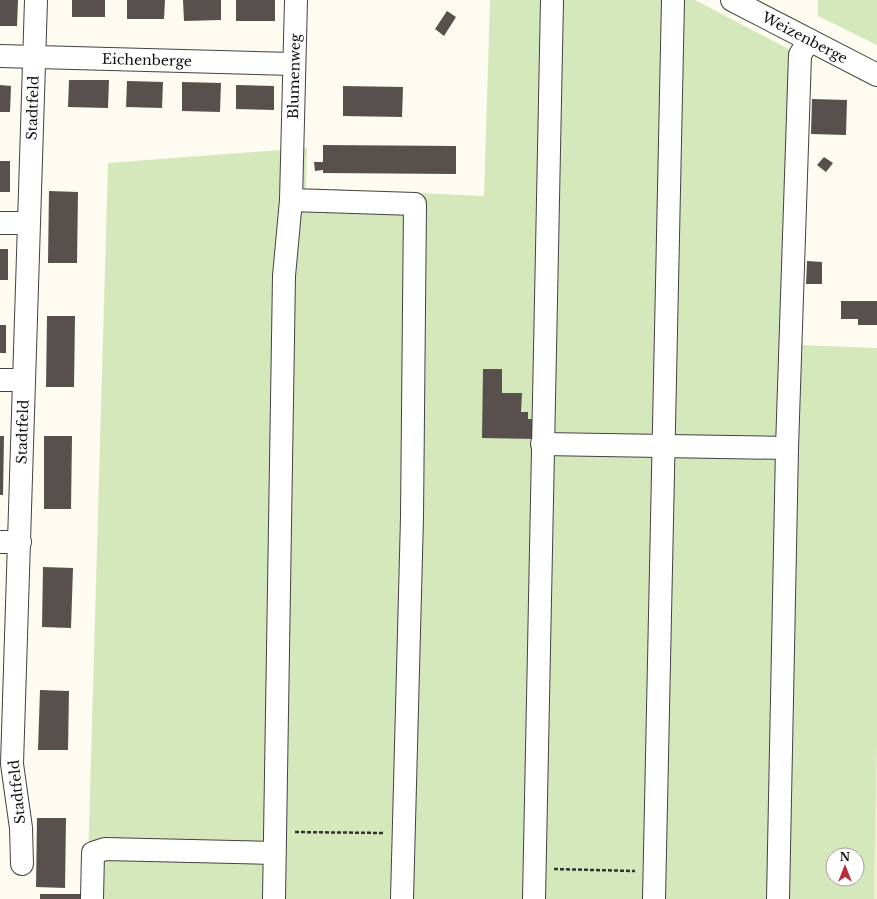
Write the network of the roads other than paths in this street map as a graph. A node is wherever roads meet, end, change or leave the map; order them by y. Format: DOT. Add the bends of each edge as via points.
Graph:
graph roads {
  1 [pos="36,0"];
  2 [pos="296,0"];
  3 [pos="552,0"];
  4 [pos="673,0"];
  5 [pos="732,0"];
  6 [pos="809,40"];
  7 [pos="0,56"];
  8 [pos="34,57"];
  9 [pos="294,64"];
  10 [pos="877,75"];
  11 [pos="291,200"];
  12 [pos="0,223"];
  13 [pos="27,224"];
  14 [pos="0,380"];
  15 [pos="22,380"];
  16 [pos="542,444"];
  17 [pos="664,446"];
  18 [pos="787,448"];
  19 [pos="10,542"];
  20 [pos="7,733"];
  21 [pos="275,842"];
  22 [pos="22,864"];
  23 [pos="92,899"];
  24 [pos="274,899"];
  25 [pos="402,899"];
  26 [pos="534,899"];
  27 [pos="654,899"];
  28 [pos="778,899"];
  1 -- 8 [label="street, Stadtfeld"];
  2 -- 9 [label="street, Blumenweg"];
  3 -- 16 [label="street"];
  4 -- 17 [label="street"];
  5 -- 6 [label="street, Weizenberge"];
  6 -- 10 [label="street, Weizenberge"];
  6 -- 18 [label="street" via="800,55"];
  7 -- 8 [label="street, Eichenberge"];
  8 -- 9 [label="street, Eichenberge"];
  8 -- 13 [label="street, Stadtfeld"];
  9 -- 11 [label="street, Blumenweg"];
  11 -- 21 [label="street, Blumenweg" via="284,276"];
  11 -- 25 [label="street" via="415,204 412,517"];
  12 -- 13 [label="street"];
  13 -- 15 [label="street, Stadtfeld"];
  14 -- 15 [label="street"];
  15 -- 19 [label="street, Stadtfeld"];
  16 -- 17 [label="street"];
  16 -- 26 [label="street"];
  17 -- 18 [label="street"];
  17 -- 27 [label="street"];
  18 -- 28 [label="street"];
  19 -- 20 [label="street, Stadtfeld"];
  20 -- 22 [label="street, Stadtfeld" via="21,828"];
  21 -- 23 [label="street" via="105,849 93,852"];
  21 -- 24 [label="street, Blumenweg"];
}
